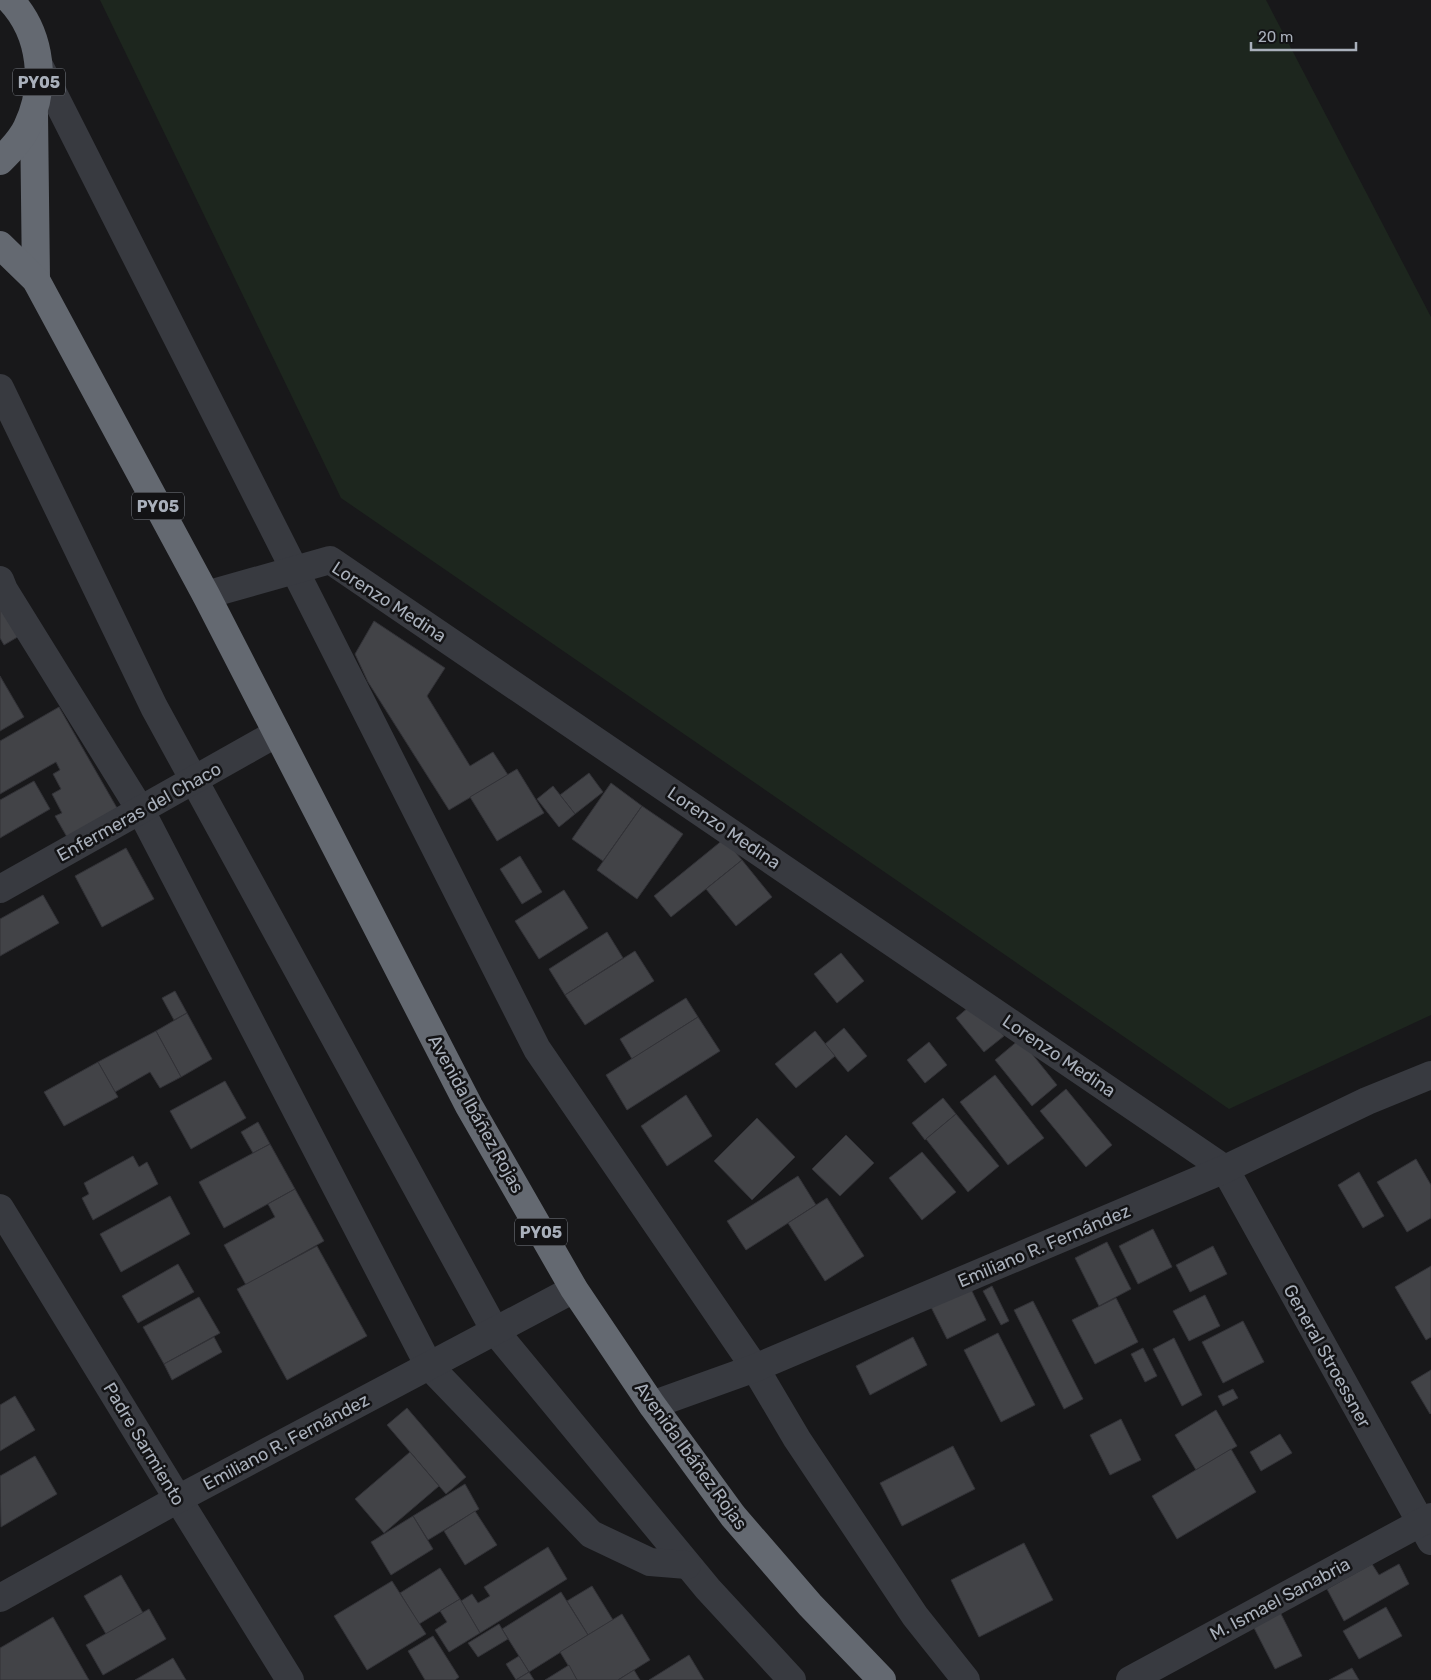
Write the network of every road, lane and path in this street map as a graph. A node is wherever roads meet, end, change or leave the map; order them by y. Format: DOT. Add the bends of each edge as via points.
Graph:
graph roads {
  1 [pos="12,2"];
  2 [pos="39,65"];
  3 [pos="34,108"];
  4 [pos="0,160"];
  5 [pos="0,245"];
  6 [pos="36,280"];
  7 [pos="0,388"];
  8 [pos="294,570"];
  9 [pos="0,580"];
  10 [pos="206,595"];
  11 [pos="277,733"];
  12 [pos="195,780"];
  13 [pos="141,811"];
  14 [pos="0,889"];
  15 [pos="1431,1075"];
  16 [pos="1224,1169"];
  17 [pos="0,1208"];
  18 [pos="574,1289"];
  19 [pos="495,1330"];
  20 [pos="429,1366"];
  21 [pos="755,1368"];
  22 [pos="652,1405"];
  23 [pos="178,1499"];
  24 [pos="1427,1527"];
  25 [pos="687,1565"];
  26 [pos="0,1598"];
  27 [pos="290,1680"];
  28 [pos="792,1680"];
  29 [pos="882,1680"];
  30 [pos="966,1680"];
  31 [pos="1130,1680"];
  1 -- 2 [label="highway, PY05" via="32,37"];
  2 -- 3 [label="highway, PY05" via="39,87"];
  2 -- 8 [label="street"];
  3 -- 4 [label="highway, PY05" via="26,129"];
  3 -- 6 [label="highway, PY05"];
  5 -- 6 [label="highway, PY05"];
  6 -- 10 [label="highway, PY05"];
  7 -- 12 [label="street" via="154,706"];
  8 -- 10 [label="street, Lorenzo Medina"];
  8 -- 16 [label="street, Lorenzo Medina" via="330,560"];
  8 -- 21 [label="street" via="537,1049"];
  9 -- 13 [label="street"];
  10 -- 11 [label="highway, PY05"];
  11 -- 12 [label="street, Enfermeras del Chaco"];
  11 -- 18 [label="highway, Avenida Ibáñez Rojas / PY05" via="469,1106"];
  12 -- 13 [label="street, Enfermeras del Chaco"];
  12 -- 19 [label="street"];
  13 -- 14 [label="street, Enfermeras del Chaco"];
  13 -- 20 [label="street"];
  15 -- 16 [label="street, Emiliano R. Fernández"];
  16 -- 21 [label="street, Emiliano R. Fernández"];
  16 -- 24 [label="street, General Stroessner"];
  17 -- 23 [label="street, Padre Sarmiento"];
  18 -- 19 [label="street, Emiliano R. Fernández"];
  18 -- 22 [label="highway, Avenida Ibáñez Rojas / PY05"];
  19 -- 20 [label="street, Emiliano R. Fernández"];
  19 -- 25 [label="street"];
  20 -- 23 [label="street, Emiliano R. Fernández"];
  20 -- 25 [label="street" via="591,1534 650,1562"];
  21 -- 22 [label="street, Emiliano R. Fernández"];
  21 -- 30 [label="street" via="797,1440 915,1616"];
  22 -- 29 [label="highway, Avenida Ibáñez Rojas / PY05" via="733,1516"];
  23 -- 26 [label="street, Emiliano R. Fernández"];
  23 -- 27 [label="street, Padre Sarmiento"];
  24 -- 31 [label="street, M. Ismael Sanabria"];
  25 -- 28 [label="street"];
}
